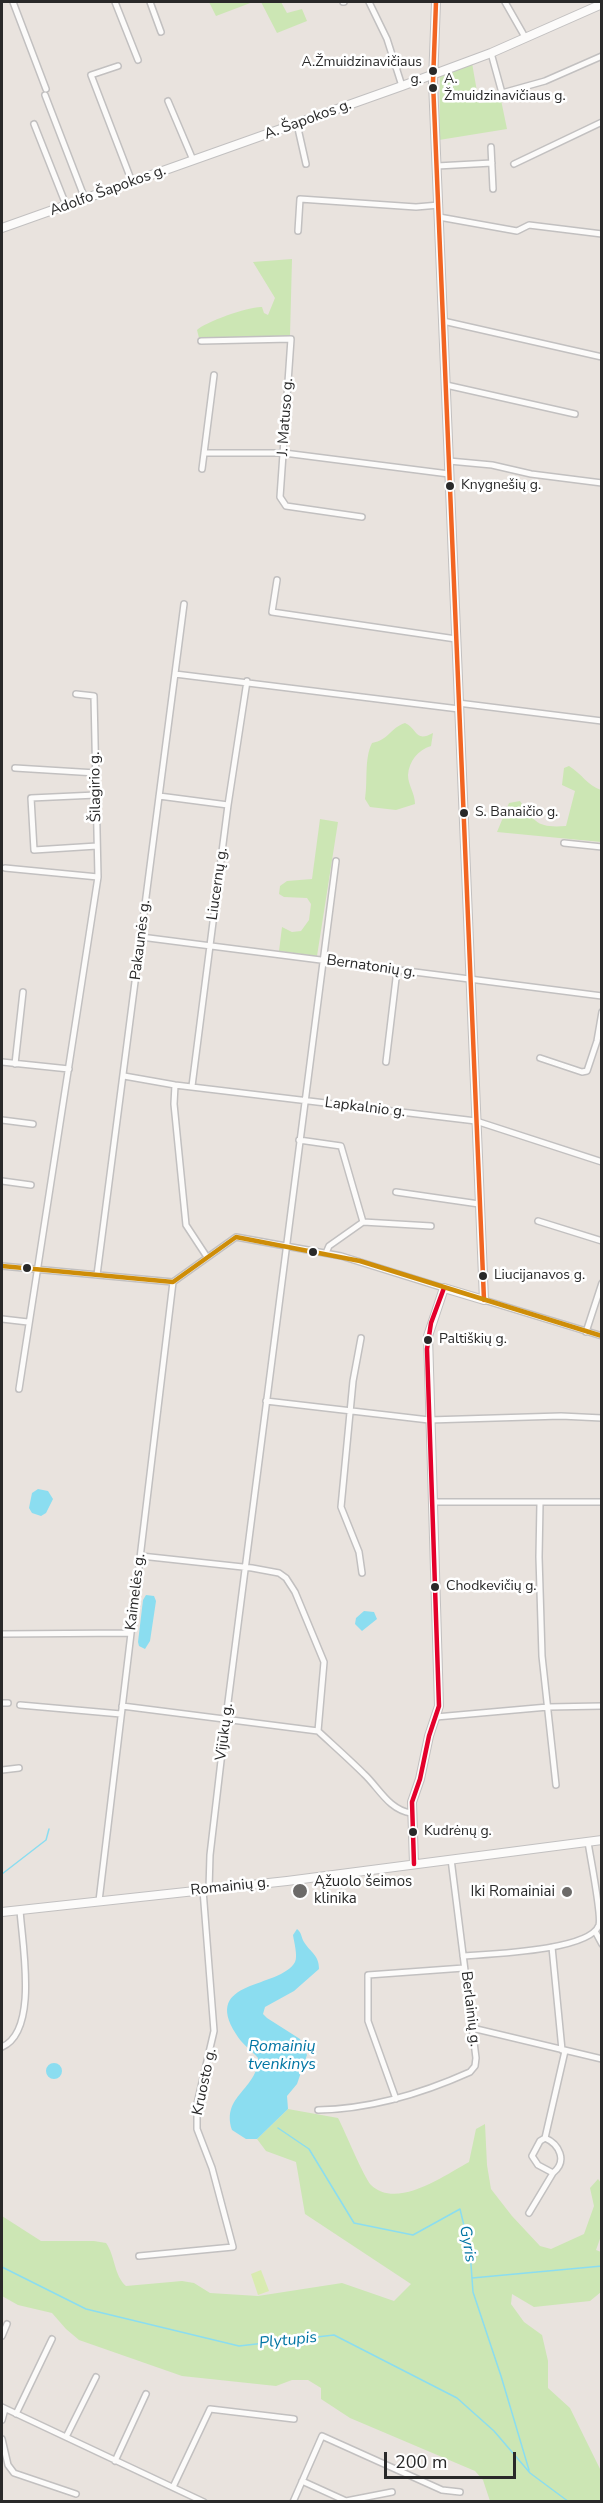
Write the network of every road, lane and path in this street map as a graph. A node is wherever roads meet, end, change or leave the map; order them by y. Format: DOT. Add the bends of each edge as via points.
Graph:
graph roads {
  1 [pos="13,2"];
  2 [pos="115,2"];
  3 [pos="150,2"];
  4 [pos="369,2"];
  5 [pos="436,2"];
  6 [pos="505,2"];
  7 [pos="602,4"];
  8 [pos="161,32"];
  9 [pos="525,37"];
  10 [pos="491,53"];
  11 [pos="602,56"];
  12 [pos="138,60"];
  13 [pos="118,66"];
  14 [pos="433,74"];
  15 [pos="402,86"];
  16 [pos="168,101"];
  17 [pos="602,122"];
  18 [pos="34,124"];
  19 [pos="297,124"];
  20 [pos="491,147"];
  21 [pos="214,153"];
  22 [pos="193,160"];
  23 [pos="492,163"];
  24 [pos="306,164"];
  25 [pos="514,164"];
  26 [pos="437,166"];
  27 [pos="132,182"];
  28 [pos="493,189"];
  29 [pos="85,199"];
  30 [pos="66,206"];
  31 [pos="439,206"];
  32 [pos="439,217"];
  33 [pos="2,226"];
  34 [pos="298,231"];
  35 [pos="602,234"];
  36 [pos="443,321"];
  37 [pos="201,341"];
  38 [pos="602,357"];
  39 [pos="214,375"];
  40 [pos="446,385"];
  41 [pos="575,414"];
  42 [pos="204,453"];
  43 [pos="284,453"];
  44 [pos="449,461"];
  45 [pos="202,469"];
  46 [pos="449,474"];
  47 [pos="602,483"];
  48 [pos="362,518"];
  49 [pos="277,580"];
  50 [pos="184,604"];
  51 [pos="456,639"];
  52 [pos="175,674"];
  53 [pos="247,681"];
  54 [pos="76,694"];
  55 [pos="458,706"];
  56 [pos="602,722"];
  57 [pos="15,768"];
  58 [pos="96,773"];
  59 [pos="96,795"];
  60 [pos="159,796"];
  61 [pos="228,805"];
  62 [pos="564,843"];
  63 [pos="97,846"];
  64 [pos="602,847"];
  65 [pos="336,861"];
  66 [pos="6,868"];
  67 [pos="98,877"];
  68 [pos="141,937"];
  69 [pos="210,946"];
  70 [pos="322,960"];
  71 [pos="397,970"];
  72 [pos="469,979"];
  73 [pos="23,992"];
  74 [pos="602,996"];
  75 [pos="602,1012"];
  76 [pos="540,1058"];
  77 [pos="2,1062"];
  78 [pos="386,1062"];
  79 [pos="15,1064"];
  80 [pos="69,1069"];
  81 [pos="124,1076"];
  82 [pos="176,1085"];
  83 [pos="192,1086"];
  84 [pos="304,1100"];
  85 [pos="2,1120"];
  86 [pos="476,1121"];
  87 [pos="33,1124"];
  88 [pos="299,1140"];
  89 [pos="602,1162"];
  90 [pos="2,1181"];
  91 [pos="31,1185"];
  92 [pos="396,1192"];
  93 [pos="479,1204"];
  94 [pos="538,1221"];
  95 [pos="363,1222"];
  96 [pos="431,1226"];
  97 [pos="602,1241"];
  98 [pos="286,1246"];
  99 [pos="327,1253"];
  100 [pos="207,1257"];
  101 [pos="2,1266"];
  102 [pos="38,1270"];
  103 [pos="97,1275"];
  104 [pos="173,1282"];
  105 [pos="602,1283"];
  106 [pos="444,1288"];
  107 [pos="484,1300"];
  108 [pos="2,1319"];
  109 [pos="28,1322"];
  110 [pos="586,1332"];
  111 [pos="602,1336"];
  112 [pos="361,1338"];
  113 [pos="19,1389"];
  114 [pos="266,1401"];
  115 [pos="350,1411"];
  116 [pos="602,1418"];
  117 [pos="429,1420"];
  118 [pos="431,1502"];
  119 [pos="602,1502"];
  120 [pos="540,1503"];
  121 [pos="141,1556"];
  122 [pos="247,1568"];
  123 [pos="362,1573"];
  124 [pos="131,1633"];
  125 [pos="2,1634"];
  126 [pos="20,1705"];
  127 [pos="122,1706"];
  128 [pos="602,1706"];
  129 [pos="548,1707"];
  130 [pos="121,1714"];
  131 [pos="436,1717"];
  132 [pos="226,1718"];
  133 [pos="318,1731"];
  134 [pos="19,1768"];
  135 [pos="2,1770"];
  136 [pos="556,1785"];
  137 [pos="411,1813"];
  138 [pos="602,1840"];
  139 [pos="588,1842"];
  140 [pos="451,1859"];
  141 [pos="414,1864"];
  142 [pos="206,1890"];
  143 [pos="99,1901"];
  144 [pos="20,1910"];
  145 [pos="2,1912"];
  146 [pos="595,1931"];
  147 [pos="602,1944"];
  148 [pos="552,1947"];
  149 [pos="463,1956"];
  150 [pos="464,1968"];
  151 [pos="472,2028"];
  152 [pos="2,2047"];
  153 [pos="563,2050"];
  154 [pos="602,2059"];
  155 [pos="396,2099"];
  156 [pos="318,2110"];
  157 [pos="545,2138"];
  158 [pos="553,2173"];
  159 [pos="529,2213"];
  160 [pos="139,2256"];
  161 [pos="8,2324"];
  162 [pos="2,2336"];
  163 [pos="52,2339"];
  164 [pos="96,2377"];
  165 [pos="146,2394"];
  166 [pos="3,2408"];
  167 [pos="16,2414"];
  168 [pos="294,2419"];
  169 [pos="2,2420"];
  170 [pos="66,2437"];
  171 [pos="2,2439"];
  172 [pos="115,2461"];
  173 [pos="302,2481"];
  174 [pos="173,2487"];
  175 [pos="392,2492"];
  176 [pos="460,2492"];
  177 [pos="76,2494"];
  178 [pos="204,2502"];
  179 [pos="293,2502"];
  1 -- 29 [label="street"];
  2 -- 12 [label="street"];
  3 -- 8 [label="street"];
  4 -- 15 [label="street" via="387,39"];
  5 -- 14 [label="street"];
  6 -- 9 [label="street"];
  7 -- 9 [label="street, A. Šapokos g."];
  9 -- 10 [label="street, A. Šapokos g."];
  10 -- 11 [label="street" via="502,93 545,81"];
  10 -- 14 [label="street, A. Šapokos g."];
  13 -- 27 [label="street" via="91,75"];
  14 -- 15 [label="street, A. Šapokos g."];
  14 -- 26 [label="street"];
  15 -- 19 [label="street, A. Šapokos g."];
  16 -- 22 [label="street"];
  17 -- 25 [label="street"];
  18 -- 30 [label="street"];
  19 -- 21 [label="street, A. Šapokos g."];
  19 -- 24 [label="street"];
  20 -- 23 [label="street"];
  21 -- 22 [label="street, Adolfo Šapokos g."];
  22 -- 27 [label="street, Adolfo Šapokos g."];
  23 -- 26 [label="street"];
  23 -- 28 [label="street"];
  26 -- 31 [label="street"];
  27 -- 29 [label="street, Adolfo Šapokos g."];
  29 -- 30 [label="street, Adolfo Šapokos g."];
  30 -- 33 [label="street, Adolfo Šapokos g."];
  31 -- 32 [label="street"];
  31 -- 34 [label="street" via="300,199"];
  32 -- 35 [label="street" via="517,231 530,225"];
  32 -- 36 [label="street"];
  36 -- 38 [label="street"];
  36 -- 40 [label="street"];
  37 -- 43 [label="street, J. Matuso g." via="291,339"];
  39 -- 42 [label="street"];
  40 -- 41 [label="street"];
  40 -- 44 [label="street"];
  42 -- 43 [label="street"];
  42 -- 45 [label="street"];
  43 -- 46 [label="street"];
  43 -- 48 [label="street, J. Matuso g." via="282,503"];
  44 -- 46 [label="street"];
  44 -- 47 [label="street"];
  46 -- 51 [label="street"];
  49 -- 51 [label="street" via="272,612"];
  50 -- 52 [label="street, Pakaunės g."];
  51 -- 55 [label="street"];
  52 -- 53 [label="street"];
  52 -- 60 [label="street, Pakaunės g."];
  53 -- 55 [label="street"];
  53 -- 61 [label="street, Liucernų g."];
  54 -- 58 [label="street, Šilagirio g." via="94,696"];
  55 -- 56 [label="street"];
  55 -- 72 [label="street"];
  57 -- 58 [label="street"];
  58 -- 59 [label="street, Šilagirio g."];
  59 -- 63 [label="street, Šilagirio g."];
  59 -- 63 [label="street" via="32,798 34,850"];
  60 -- 61 [label="street"];
  60 -- 68 [label="street, Pakaunės g."];
  61 -- 69 [label="street, Liucernų g."];
  62 -- 64 [label="street"];
  63 -- 67 [label="street, Šilagirio g."];
  65 -- 70 [label="street, Vijūkų g."];
  66 -- 67 [label="street"];
  67 -- 80 [label="street, Šilagirio g."];
  68 -- 69 [label="street, Bernatonių g."];
  68 -- 81 [label="street, Pakaunės g."];
  69 -- 70 [label="street, Bernatonių g."];
  69 -- 83 [label="street, Liucernų g."];
  70 -- 71 [label="street, Bernatonių g."];
  70 -- 84 [label="street, Vijūkų g."];
  71 -- 72 [label="street, Bernatonių g."];
  71 -- 78 [label="street"];
  72 -- 74 [label="street, Bernatonių g."];
  72 -- 86 [label="street"];
  73 -- 79 [label="street"];
  75 -- 76 [label="street" via="587,1071"];
  77 -- 79 [label="street"];
  79 -- 80 [label="street"];
  80 -- 102 [label="street, Šilagirio g."];
  81 -- 82 [label="street, Lapkalnio g."];
  81 -- 103 [label="street, Pakaunės g."];
  82 -- 83 [label="street, Lapkalnio g."];
  82 -- 100 [label="street" via="174,1104 186,1226"];
  83 -- 84 [label="street, Lapkalnio g."];
  84 -- 86 [label="street, Lapkalnio g."];
  84 -- 88 [label="street, Vijūkų g."];
  85 -- 87 [label="street"];
  86 -- 89 [label="street, Lapkalnio g."];
  86 -- 93 [label="street"];
  88 -- 95 [label="street" via="341,1146"];
  88 -- 98 [label="street, Vijūkų g."];
  90 -- 91 [label="street"];
  92 -- 93 [label="street"];
  93 -- 107 [label="street"];
  94 -- 97 [label="street"];
  95 -- 96 [label="street"];
  95 -- 99 [label="street" via="329,1246"];
  98 -- 99 [label="street"];
  98 -- 100 [label="street" via="236,1237"];
  98 -- 114 [label="street, Vijūkų g."];
  99 -- 106 [label="street"];
  100 -- 104 [label="street"];
  101 -- 102 [label="street"];
  102 -- 103 [label="street"];
  102 -- 109 [label="street, Šilagirio g."];
  103 -- 104 [label="street"];
  104 -- 121 [label="street, Kaimelės g."];
  105 -- 110 [label="street"];
  106 -- 107 [label="street"];
  106 -- 117 [label="street" via="428,1336"];
  107 -- 110 [label="street"];
  108 -- 109 [label="street"];
  109 -- 113 [label="street, Šilagirio g."];
  110 -- 111 [label="street"];
  112 -- 115 [label="street"];
  114 -- 115 [label="street"];
  114 -- 122 [label="street, Vijūkų g."];
  115 -- 117 [label="street"];
  115 -- 123 [label="street" via="341,1507 359,1552"];
  116 -- 117 [label="street"];
  117 -- 118 [label="street"];
  118 -- 120 [label="street"];
  118 -- 131 [label="street" via="439,1701"];
  119 -- 120 [label="street"];
  120 -- 129 [label="street" via="542,1656"];
  121 -- 122 [label="street"];
  121 -- 124 [label="street, Kaimelės g."];
  122 -- 132 [label="street, Vijūkų g."];
  122 -- 133 [label="street" via="279,1573 295,1592 321,1652 325,1672"];
  124 -- 125 [label="street"];
  124 -- 127 [label="street, Kaimelės g."];
  126 -- 130 [label="street"];
  127 -- 130 [label="street, Kaimelės g."];
  127 -- 132 [label="street"];
  128 -- 129 [label="street"];
  129 -- 131 [label="street"];
  129 -- 136 [label="street"];
  130 -- 143 [label="street, Kaimelės g."];
  131 -- 137 [label="street"];
  132 -- 133 [label="street"];
  132 -- 142 [label="street, Vijūkų g."];
  133 -- 137 [label="street" via="364,1773 386,1800"];
  134 -- 135 [label="street"];
  137 -- 141 [label="street"];
  138 -- 139 [label="street, Romainių g."];
  139 -- 140 [label="street, Romainių g."];
  139 -- 146 [label="street" via="599,1918"];
  140 -- 141 [label="street, Romainių g."];
  140 -- 149 [label="street, Berlainių g."];
  141 -- 142 [label="street, Romainių g."];
  142 -- 143 [label="street, Romainių g."];
  142 -- 160 [label="street, Kruosto g." via="214,2031 197,2104 197,2129 233,2247"];
  143 -- 144 [label="street, Romainių g."];
  144 -- 145 [label="street, Romainių g."];
  144 -- 152 [label="street" via="24,2015 15,2037"];
  146 -- 147 [label="street"];
  146 -- 148 [label="street"];
  148 -- 149 [label="street"];
  148 -- 153 [label="street"];
  149 -- 150 [label="street, Berlainių g."];
  150 -- 151 [label="street, Berlainių g."];
  150 -- 155 [label="street" via="368,1975 368,2022"];
  151 -- 153 [label="street"];
  151 -- 155 [label="street, Berlainių g." via="476,2058 473,2069 448,2082"];
  153 -- 154 [label="street"];
  153 -- 157 [label="street"];
  155 -- 156 [label="street, Berlainių g."];
  157 -- 158 [label="street" via="561,2153 558,2169"];
  157 -- 158 [label="street" via="532,2159"];
  158 -- 159 [label="street"];
  161 -- 162 [label="street"];
  163 -- 167 [label="street"];
  164 -- 170 [label="street"];
  165 -- 172 [label="street"];
  166 -- 167 [label="street"];
  166 -- 169 [label="street"];
  167 -- 170 [label="street"];
  168 -- 174 [label="street" via="210,2409"];
  170 -- 172 [label="street"];
  171 -- 177 [label="street" via="14,2473"];
  172 -- 174 [label="street"];
  173 -- 175 [label="street" via="346,2501"];
  173 -- 176 [label="street" via="322,2436 442,2490"];
  173 -- 179 [label="street"];
  174 -- 178 [label="street"];
}
